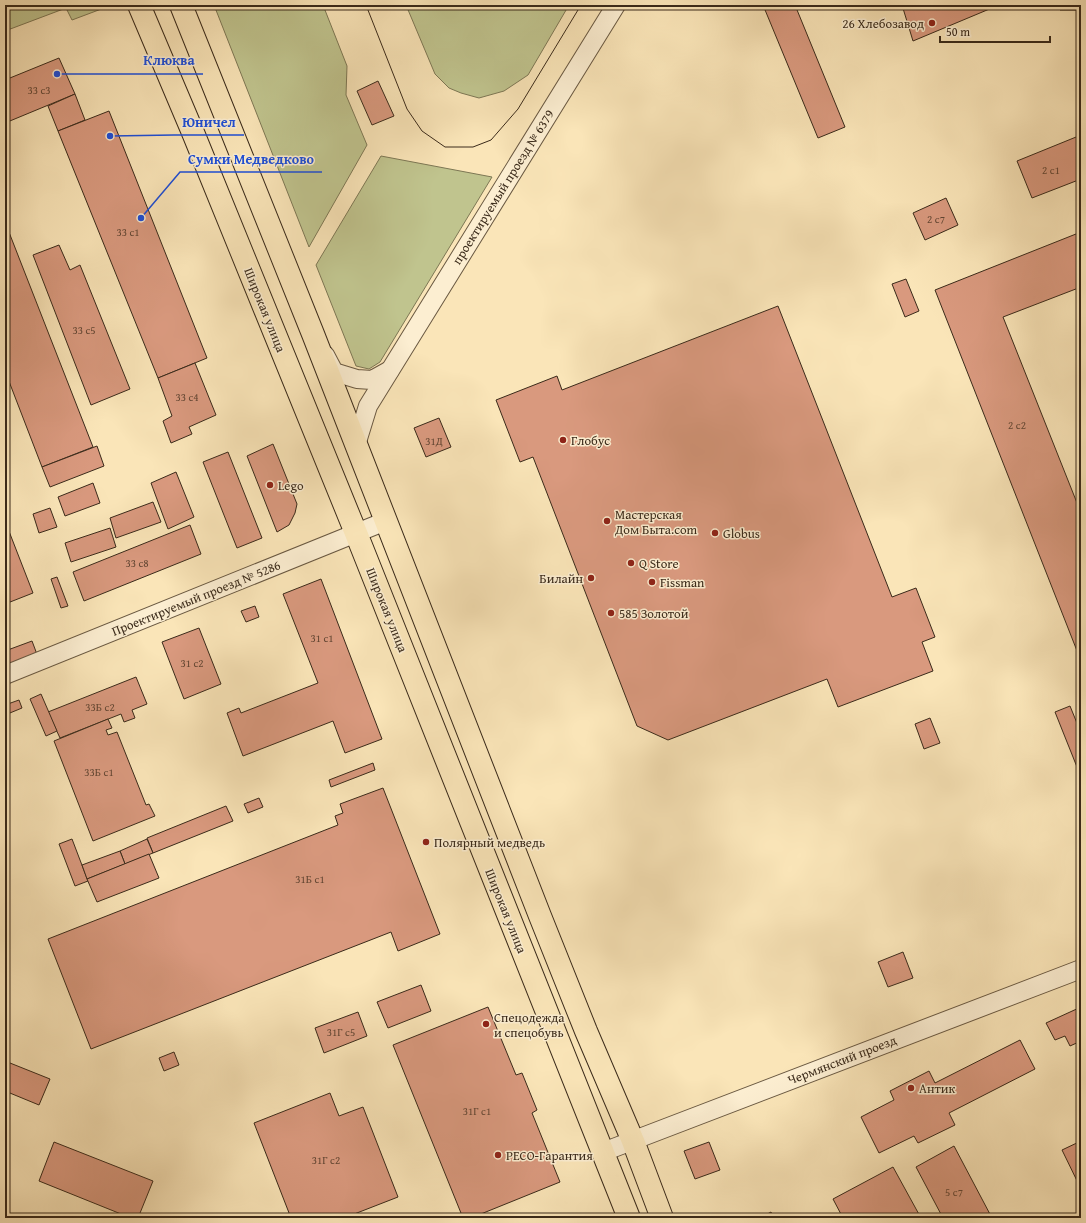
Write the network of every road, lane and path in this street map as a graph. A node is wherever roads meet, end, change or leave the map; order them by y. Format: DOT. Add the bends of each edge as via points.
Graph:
graph roads {
  1 [pos="139,5"];
  2 [pos="181,5"];
  3 [pos="616,5"];
  4 [pos="313,334"];
  5 [pos="390,369"];
  6 [pos="356,444"];
  7 [pos="386,521"];
  8 [pos="356,533"];
  9 [pos="5,675"];
  10 [pos="1081,969"];
  11 [pos="633,1141"];
  12 [pos="603,1152"];
  13 [pos="629,1218"];
  14 [pos="662,1218"];
  1 -- 8 [label="main road, Широкая улица"];
  2 -- 4 [label="main road"];
  3 -- 5 [label="street, проектируемый проезд № 6379"];
  4 -- 5 [label="street, проектируемый проезд № 6379" via="334,372 357,379 372,380"];
  4 -- 6 [label="main road"];
  5 -- 6 [label="street, проектируемый проезд № 6379" via="368,406"];
  6 -- 7 [label="main road"];
  7 -- 8 [label="street, Проектируемый проезд № 5286"];
  7 -- 11 [label="main road" via="540,916"];
  8 -- 9 [label="street, Проектируемый проезд № 5286"];
  8 -- 12 [label="main road, Широкая улица"];
  10 -- 11 [label="street, Чермянский проезд"];
  11 -- 12 [label="street, Чермянский проезд"];
  11 -- 14 [label="main road"];
  12 -- 13 [label="main road, Широкая улица"];
}
